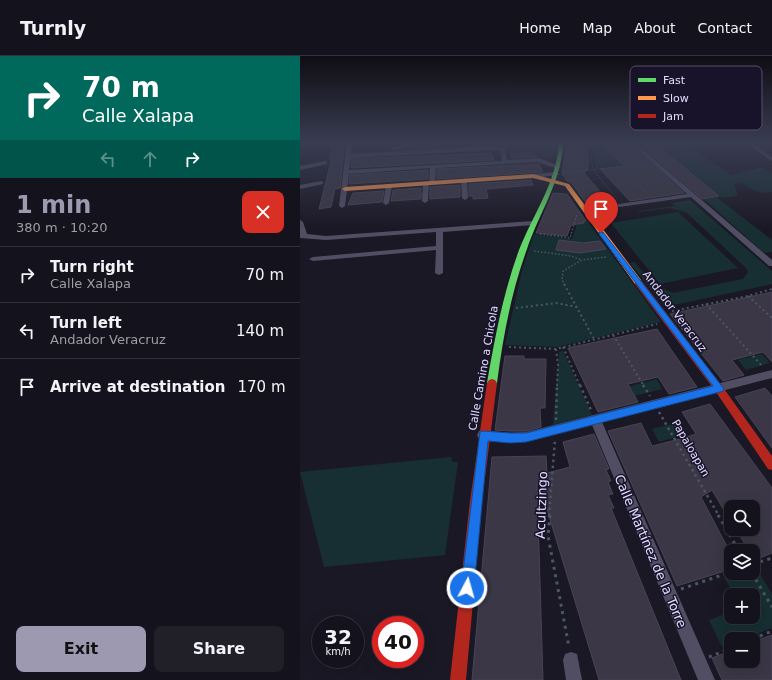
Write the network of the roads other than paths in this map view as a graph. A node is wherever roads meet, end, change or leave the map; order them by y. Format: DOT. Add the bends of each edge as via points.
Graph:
graph roads {
  1 [pos="359,171"];
  2 [pos="432,171"];
  3 [pos="557,171"];
  4 [pos="663,171"];
  5 [pos="346,172"];
  6 [pos="464,181"];
  7 [pos="321,183"];
  8 [pos="429,183"];
  9 [pos="389,186"];
  10 [pos="300,187"];
  11 [pos="344,189"];
  12 [pos="691,195"];
  13 [pos="465,198"];
  14 [pos="425,201"];
  15 [pos="386,203"];
  16 [pos="342,206"];
  17 [pos="583,208"];
  18 [pos="300,222"];
  19 [pos="533,223"];
  20 [pos="440,230"];
  21 [pos="302,236"];
  22 [pos="439,248"];
  23 [pos="313,259"];
  24 [pos="772,264"];
  25 [pos="439,273"];
  26 [pos="771,375"];
  27 [pos="720,389"];
  28 [pos="596,421"];
  29 [pos="483,436"];
  30 [pos="772,465"];
  31 [pos="571,660"];
  32 [pos="458,680"];
  33 [pos="574,680"];
  34 [pos="707,680"];
  1 -- 5 [label="street"];
  2 -- 8 [label="street"];
  3 -- 6 [label="street, Andador Veracruz" via="533,176"];
  3 -- 17 [label="street, Andador Veracruz"];
  3 -- 19 [label="street, Calle Camino a Chicola"];
  4 -- 12 [label="street"];
  5 -- 11 [label="street"];
  6 -- 8 [label="street"];
  6 -- 13 [label="street"];
  7 -- 10 [label="street"];
  8 -- 9 [label="street"];
  8 -- 14 [label="street"];
  9 -- 11 [label="street"];
  9 -- 15 [label="street"];
  11 -- 16 [label="street"];
  12 -- 17 [label="street"];
  12 -- 24 [label="street"];
  17 -- 27 [label="street, Andador Veracruz"];
  18 -- 21 [label="street"];
  19 -- 20 [label="street"];
  19 -- 29 [label="street, Calle Camino a Chicola" via="522,249 505,309"];
  20 -- 21 [label="street" via="326,238"];
  20 -- 22 [label="street"];
  22 -- 23 [label="street"];
  22 -- 25 [label="street"];
  26 -- 27 [label="street"];
  27 -- 28 [label="street"];
  27 -- 30 [label="street, Andador Veracruz"];
  28 -- 29 [label="street" via="526,437"];
  28 -- 34 [label="street, Calle Martínez de la Torre"];
  29 -- 32 [label="street, Calle Camino a Chicola"];
  31 -- 33 [label="street"];
}
